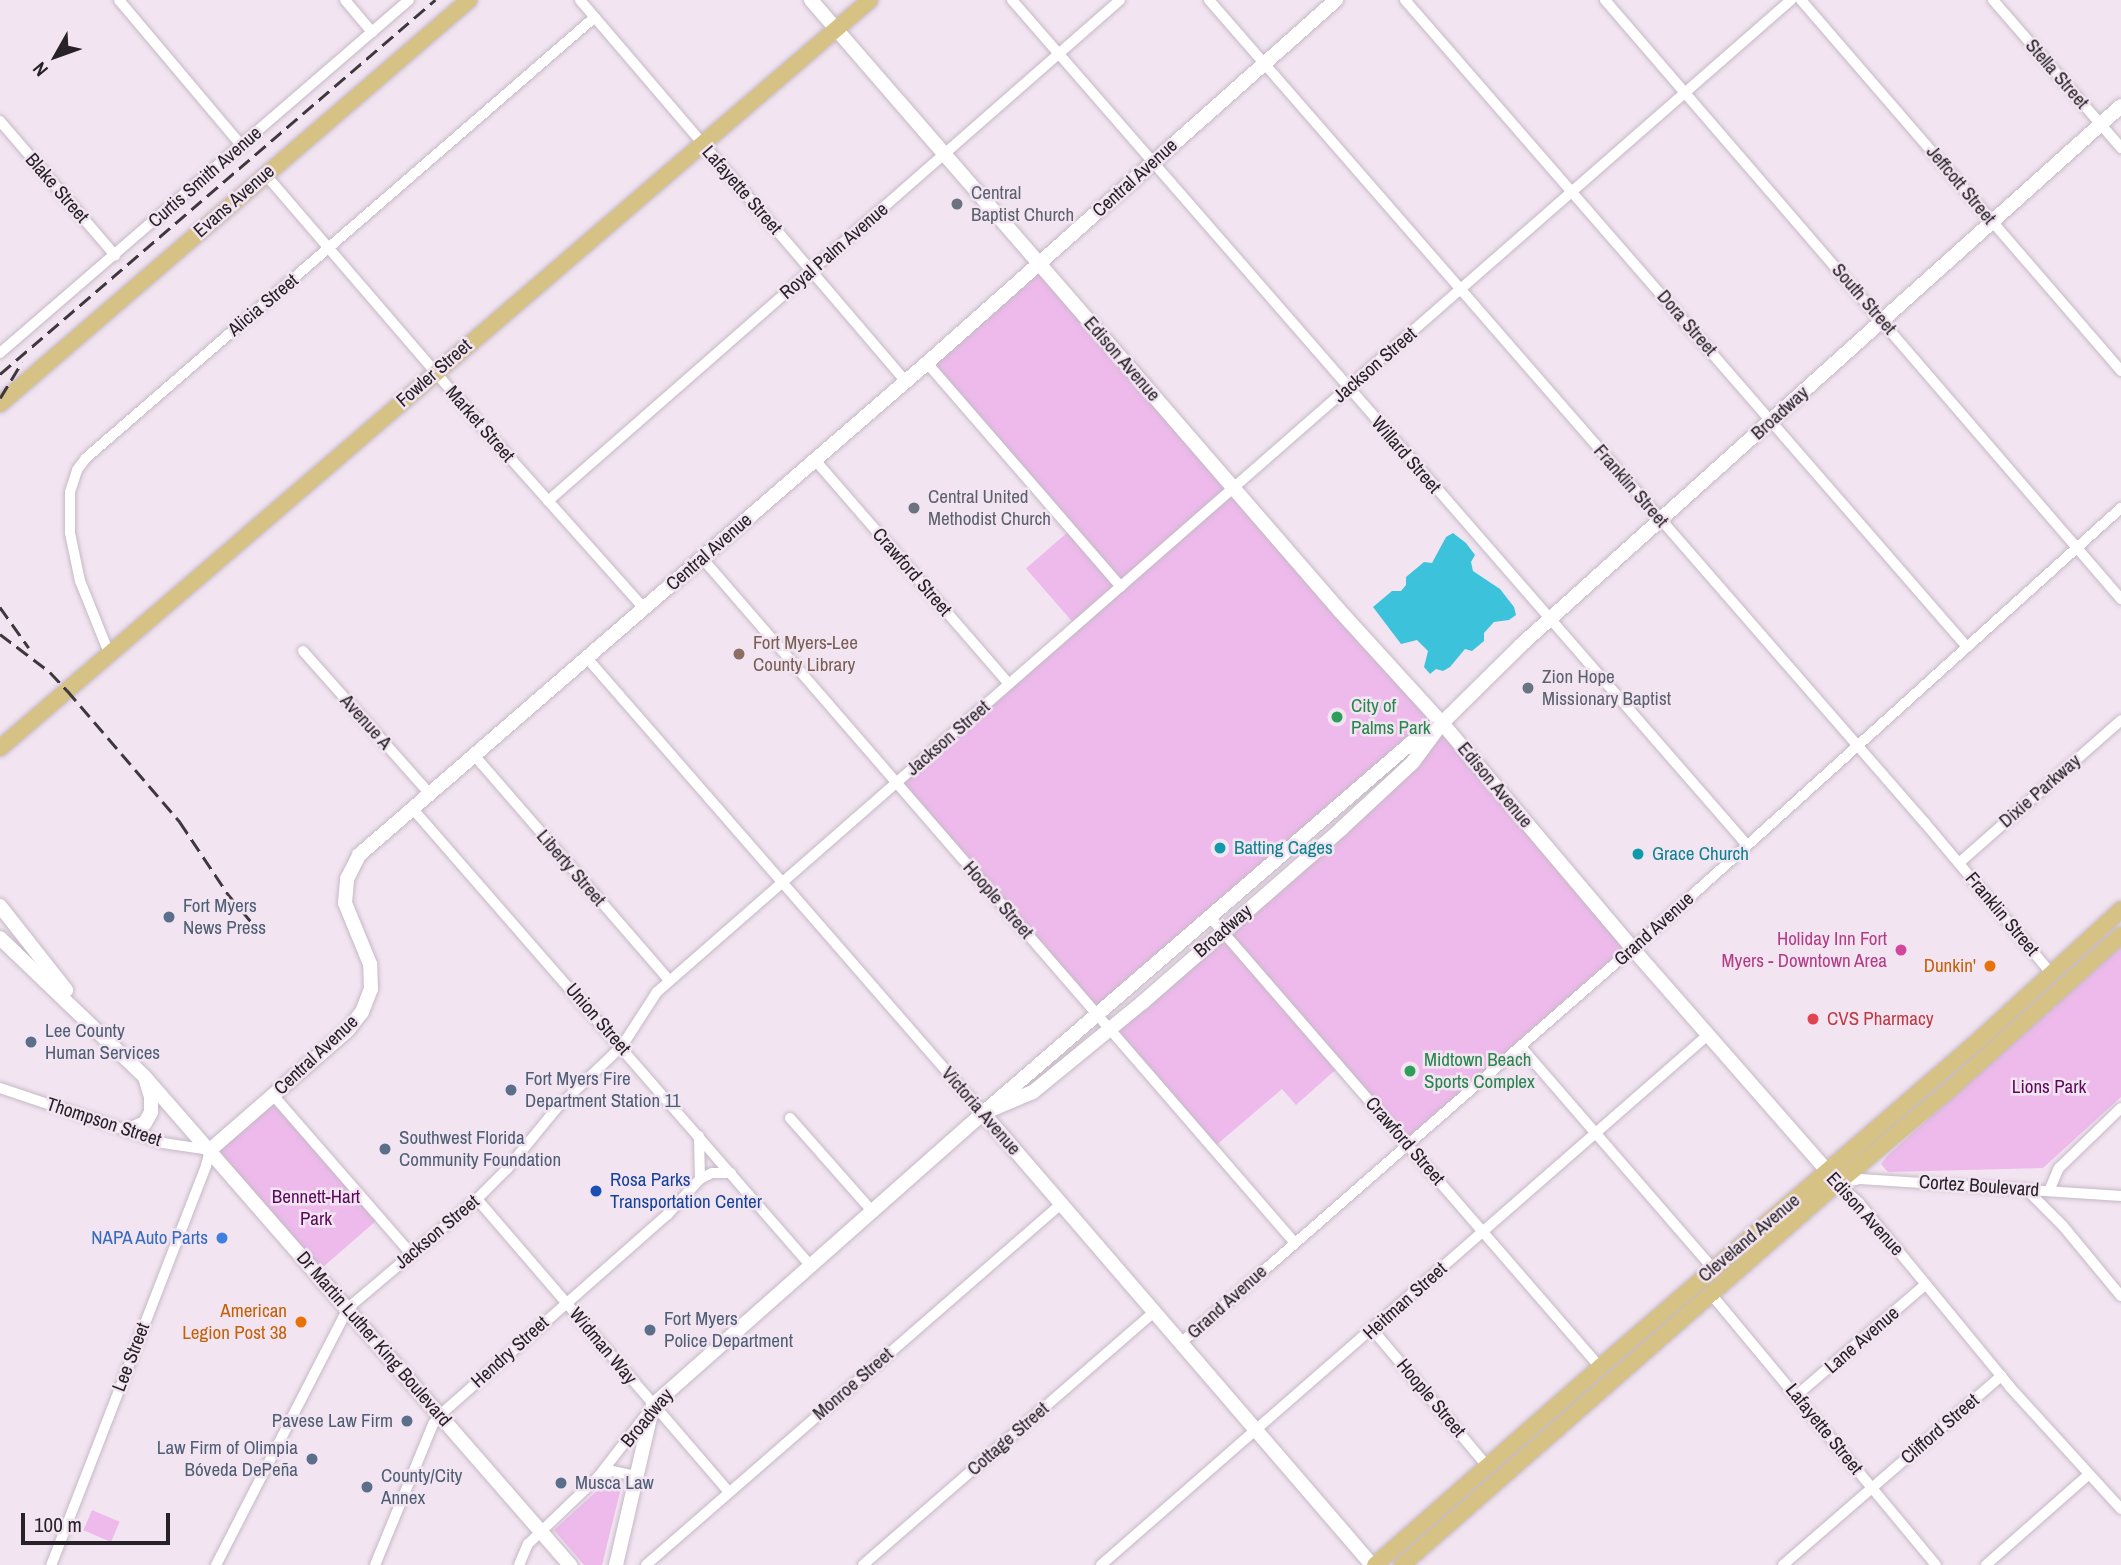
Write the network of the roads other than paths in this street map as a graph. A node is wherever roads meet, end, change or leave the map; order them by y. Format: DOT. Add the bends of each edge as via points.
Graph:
graph roads {
  1 [pos="119,0"];
  2 [pos="345,0"];
  3 [pos="409,0"];
  4 [pos="469,0"];
  5 [pos="580,0"];
  6 [pos="811,0"];
  7 [pos="870,0"];
  8 [pos="1012,0"];
  9 [pos="1120,0"];
  10 [pos="1209,0"];
  11 [pos="1336,0"];
  12 [pos="1405,0"];
  13 [pos="1605,0"];
  14 [pos="1791,0"];
  15 [pos="1801,0"];
  16 [pos="1993,0"];
  17 [pos="596,18"];
  18 [pos="836,29"];
  19 [pos="372,32"];
  20 [pos="1059,54"];
  21 [pos="1264,63"];
  22 [pos="1686,92"];
  23 [pos="2121,106"];
  24 [pos="0,121"];
  25 [pos="2100,124"];
  26 [pos="702,143"];
  27 [pos="242,146"];
  28 [pos="2121,148"];
  29 [pos="946,154"];
  30 [pos="1152,162"];
  31 [pos="265,174"];
  32 [pos="1573,192"];
  33 [pos="1992,220"];
  34 [pos="329,249"];
  35 [pos="115,255"];
  36 [pos="1040,262"];
  37 [pos="812,271"];
  38 [pos="1461,290"];
  39 [pos="1882,320"];
  40 [pos="0,353"];
  41 [pos="927,363"];
  42 [pos="2121,371"];
  43 [pos="435,372"];
  44 [pos="904,380"];
  45 [pos="1348,389"];
  46 [pos="0,404"];
  47 [pos="1773,420"];
  48 [pos="815,460"];
  49 [pos="1235,488"];
  50 [pos="548,501"];
  51 [pos="2121,509"];
  52 [pos="1661,520"];
  53 [pos="2077,548"];
  54 [pos="702,558"];
  55 [pos="1121,587"];
  56 [pos="2121,598"];
  57 [pos="644,608"];
  58 [pos="1549,620"];
  59 [pos="1967,647"];
  60 [pos="303,651"];
  61 [pos="109,653"];
  62 [pos="587,657"];
  63 [pos="1009,684"];
  64 [pos="2121,720"];
  65 [pos="1442,723"];
  66 [pos="1857,746"];
  67 [pos="0,748"];
  68 [pos="474,755"];
  69 [pos="896,783"];
  70 [pos="429,793"];
  71 [pos="411,808"];
  72 [pos="1747,845"];
  73 [pos="1959,863"];
  74 [pos="782,882"];
  75 [pos="0,906"];
  76 [pos="2121,910"];
  77 [pos="1210,917"];
  78 [pos="0,931"];
  79 [pos="1223,931"];
  80 [pos="2121,935"];
  81 [pos="0,938"];
  82 [pos="31,945"];
  83 [pos="1632,948"];
  84 [pos="2051,972"];
  85 [pos="669,980"];
  86 [pos="2043,1006"];
  87 [pos="1099,1016"];
  88 [pos="90,1021"];
  89 [pos="1111,1029"];
  90 [pos="1708,1035"];
  91 [pos="622,1046"];
  92 [pos="1521,1047"];
  93 [pos="144,1076"];
  94 [pos="0,1088"];
  95 [pos="273,1095"];
  96 [pos="2121,1108"];
  97 [pos="983,1113"];
  98 [pos="790,1118"];
  99 [pos="129,1130"];
  100 [pos="1596,1133"];
  101 [pos="699,1136"];
  102 [pos="1408,1144"];
  103 [pos="210,1150"];
  104 [pos="731,1173"];
  105 [pos="1832,1177"];
  106 [pos="700,1179"];
  107 [pos="2028,1191"];
  108 [pos="2049,1191"];
  109 [pos="2121,1196"];
  110 [pos="477,1199"];
  111 [pos="1060,1204"];
  112 [pos="872,1211"];
  113 [pos="1484,1234"];
  114 [pos="1294,1242"];
  115 [pos="411,1254"];
  116 [pos="810,1265"];
  117 [pos="1713,1269"];
  118 [pos="1926,1284"];
  119 [pos="1711,1294"];
  120 [pos="2121,1296"];
  121 [pos="565,1301"];
  122 [pos="348,1308"];
  123 [pos="1154,1312"];
  124 [pos="1373,1330"];
  125 [pos="1181,1343"];
  126 [pos="1600,1367"];
  127 [pos="2001,1376"];
  128 [pos="1797,1395"];
  129 [pos="653,1405"];
  130 [pos="1582,1407"];
  131 [pos="440,1415"];
  132 [pos="1256,1432"];
  133 [pos="1488,1467"];
  134 [pos="2088,1475"];
  135 [pos="636,1476"];
  136 [pos="597,1477"];
  137 [pos="1871,1489"];
  138 [pos="729,1492"];
  139 [pos="2121,1509"];
  140 [pos="540,1530"];
  141 [pos="51,1565"];
  142 [pos="216,1565"];
  143 [pos="375,1565"];
  144 [pos="519,1565"];
  145 [pos="570,1565"];
  146 [pos="616,1565"];
  147 [pos="646,1565"];
  148 [pos="863,1565"];
  149 [pos="1101,1565"];
  150 [pos="1374,1565"];
  151 [pos="1402,1565"];
  152 [pos="1783,1565"];
  153 [pos="1936,1565"];
  154 [pos="1986,1565"];
  1 -- 27 [label="street"];
  2 -- 19 [label="street"];
  3 -- 19 [label="street, Curtis Smith Avenue"];
  4 -- 31 [label="main road, Evans Avenue"];
  5 -- 17 [label="street, Lafayette Street"];
  6 -- 18 [label="street, Edison Avenue"];
  7 -- 18 [label="main road, Fowler Street"];
  8 -- 20 [label="street, Willard Street"];
  9 -- 20 [label="street, Royal Palm Avenue"];
  10 -- 21 [label="street, Franklin Street"];
  11 -- 21 [label="street, Central Avenue"];
  12 -- 32 [label="street, Dora Street"];
  13 -- 22 [label="street, South Street"];
  14 -- 22 [label="street, Jackson Street"];
  15 -- 33 [label="street, Jeffcott Street"];
  16 -- 25 [label="street, Stella Street"];
  17 -- 26 [label="street, Lafayette Street"];
  17 -- 34 [label="street, Alicia Street"];
  18 -- 26 [label="main road, Fowler Street"];
  18 -- 29 [label="street, Edison Avenue"];
  19 -- 27 [label="street, Curtis Smith Avenue"];
  20 -- 29 [label="street, Royal Palm Avenue"];
  20 -- 30 [label="street, Willard Street"];
  21 -- 30 [label="street, Central Avenue"];
  21 -- 38 [label="street, Franklin Street"];
  22 -- 32 [label="street, Jackson Street"];
  22 -- 39 [label="street, South Street"];
  23 -- 25 [label="street, Broadway"];
  24 -- 35 [label="street, Blake Street"];
  25 -- 28 [label="street, Stella Street"];
  25 -- 33 [label="street, Broadway"];
  26 -- 37 [label="street, Lafayette Street"];
  26 -- 43 [label="main road, Fowler Street"];
  27 -- 35 [label="street, Curtis Smith Avenue"];
  29 -- 36 [label="street, Edison Avenue"];
  29 -- 37 [label="street, Royal Palm Avenue"];
  30 -- 36 [label="street, Central Avenue"];
  30 -- 45 [label="street, Willard Street"];
  31 -- 34 [label="street, Market Street"];
  31 -- 46 [label="main road, Evans Avenue"];
  32 -- 38 [label="street, Jackson Street"];
  32 -- 47 [label="street, Dora Street"];
  33 -- 39 [label="street, Broadway"];
  33 -- 42 [label="street, Jeffcott Street"];
  34 -- 43 [label="street, Market Street"];
  34 -- 61 [label="street, Alicia Street" via="77,470 69,492 70,533 80,581"];
  35 -- 40 [label="street, Curtis Smith Avenue"];
  36 -- 41 [label="street, Central Avenue"];
  36 -- 49 [label="street, Edison Avenue"];
  37 -- 44 [label="street, Lafayette Street"];
  37 -- 50 [label="street, Royal Palm Avenue"];
  38 -- 45 [label="street, Jackson Street"];
  38 -- 52 [label="street, Franklin Street"];
  39 -- 47 [label="street, Broadway"];
  39 -- 53 [label="street, South Street"];
  41 -- 44 [label="street, Central Avenue"];
  41 -- 55 [label="street"];
  43 -- 50 [label="street, Market Street"];
  43 -- 61 [label="main road, Fowler Street"];
  44 -- 48 [label="street, Central Avenue"];
  45 -- 49 [label="street, Jackson Street"];
  45 -- 58 [label="street, Willard Street"];
  47 -- 52 [label="street, Broadway"];
  47 -- 59 [label="street, Dora Street"];
  48 -- 54 [label="street, Central Avenue"];
  48 -- 63 [label="street, Crawford Street"];
  49 -- 55 [label="street, Jackson Street"];
  49 -- 65 [label="street, Edison Avenue"];
  50 -- 57 [label="street, Market Street"];
  51 -- 53 [label="street, Grand Avenue"];
  52 -- 58 [label="street, Broadway"];
  52 -- 66 [label="street, Franklin Street"];
  53 -- 56 [label="street, South Street"];
  53 -- 59 [label="street, Grand Avenue"];
  54 -- 57 [label="street, Central Avenue"];
  54 -- 69 [label="street, Hoople Street"];
  55 -- 63 [label="street, Jackson Street"];
  57 -- 62 [label="street, Central Avenue"];
  58 -- 65 [label="street, Broadway"];
  58 -- 72 [label="street, Willard Street"];
  59 -- 66 [label="street, Grand Avenue"];
  60 -- 70 [label="street, Avenue A"];
  61 -- 67 [label="main road, Fowler Street"];
  62 -- 68 [label="street, Central Avenue"];
  62 -- 74 [label="street, Victoria Avenue"];
  63 -- 69 [label="street, Jackson Street"];
  64 -- 73 [label="street, Dixie Parkway"];
  65 -- 77 [label="street, Broadway" via="1411,743"];
  65 -- 79 [label="street, Broadway" via="1413,762"];
  65 -- 83 [label="street, Edison Avenue"];
  66 -- 72 [label="street, Grand Avenue"];
  66 -- 73 [label="street, Franklin Street"];
  68 -- 70 [label="street, Central Avenue"];
  68 -- 85 [label="street, Liberty Street"];
  69 -- 74 [label="street, Jackson Street"];
  69 -- 87 [label="street, Hoople Street"];
  70 -- 71 [label="street, Central Avenue"];
  71 -- 91 [label="street, Union Street"];
  71 -- 95 [label="street, Central Avenue" via="359,855 347,879 348,915 370,964 368,1000 347,1031"];
  72 -- 83 [label="street, Grand Avenue"];
  73 -- 84 [label="street, Franklin Street"];
  74 -- 85 [label="street, Jackson Street"];
  74 -- 97 [label="street, Victoria Avenue"];
  75 -- 82 [label="street, Dr Martin Luther King Boulevard"];
  76 -- 84 [label="main road, Cleveland Avenue"];
  77 -- 79 [label="street, Crawford Street"];
  77 -- 87 [label="street, Broadway"];
  78 -- 82 [label="street" via="21,947"];
  79 -- 89 [label="street, Broadway"];
  79 -- 102 [label="street, Crawford Street"];
  80 -- 86 [label="main road, Cleveland Avenue"];
  81 -- 88 [label="street, Dr Martin Luther King Boulevard"];
  82 -- 88 [label="street, Dr Martin Luther King Boulevard"];
  83 -- 90 [label="street, Edison Avenue"];
  83 -- 92 [label="street, Grand Avenue"];
  84 -- 86 [label="main road"];
  84 -- 105 [label="main road, Cleveland Avenue"];
  85 -- 91 [label="street, Jackson Street"];
  86 -- 105 [label="main road, Cleveland Avenue" via="1948,1090"];
  87 -- 89 [label="street, Hoople Street"];
  87 -- 97 [label="street, Broadway"];
  88 -- 93 [label="street, Dr Martin Luther King Boulevard"];
  89 -- 97 [label="street, Broadway" via="1033,1092"];
  89 -- 114 [label="street, Hoople Street"];
  90 -- 100 [label="street, Heitman Street"];
  90 -- 105 [label="street, Edison Avenue"];
  91 -- 101 [label="street, Union Street"];
  91 -- 110 [label="street, Jackson Street" via="556,1109"];
  92 -- 100 [label="street"];
  92 -- 102 [label="street, Grand Avenue"];
  93 -- 99 [label="street" via="151,1112 145,1123"];
  93 -- 103 [label="street, Dr Martin Luther King Boulevard"];
  94 -- 99 [label="street, Thompson Street"];
  95 -- 103 [label="street, Central Avenue"];
  95 -- 115 [label="street"];
  96 -- 108 [label="street" via="2059,1168"];
  97 -- 111 [label="street, Victoria Avenue"];
  97 -- 112 [label="street, Broadway"];
  98 -- 112 [label="street"];
  99 -- 103 [label="street, Thompson Street" via="163,1143"];
  100 -- 113 [label="street, Heitman Street"];
  100 -- 117 [label="street"];
  101 -- 104 [label="street, Union Street"];
  101 -- 106 [label="street"];
  102 -- 113 [label="street, Crawford Street"];
  102 -- 114 [label="street, Grand Avenue"];
  103 -- 122 [label="street, Dr Martin Luther King Boulevard"];
  103 -- 141 [label="street, Lee Street"];
  104 -- 106 [label="street"];
  104 -- 116 [label="street, Union Street"];
  105 -- 107 [label="street, Cortez Boulevard"];
  105 -- 117 [label="main road, Cleveland Avenue"];
  105 -- 118 [label="street, Edison Avenue"];
  105 -- 119 [label="main road, Cleveland Avenue"];
  106 -- 121 [label="street, Hendry Street" via="667,1215"];
  107 -- 108 [label="street, Cortez Boulevard"];
  107 -- 120 [label="street"];
  108 -- 109 [label="street, Cortez Boulevard"];
  110 -- 115 [label="street, Jackson Street"];
  110 -- 121 [label="street, Widman Way"];
  111 -- 123 [label="street, Victoria Avenue"];
  111 -- 138 [label="street, Monroe Street"];
  112 -- 116 [label="street, Broadway"];
  113 -- 124 [label="street, Heitman Street"];
  113 -- 126 [label="street, Crawford Street"];
  114 -- 125 [label="street, Grand Avenue"];
  115 -- 122 [label="street, Jackson Street"];
  116 -- 129 [label="street, Broadway"];
  117 -- 126 [label="main road, Cleveland Avenue"];
  118 -- 127 [label="street, Edison Avenue"];
  118 -- 128 [label="street, Lane Avenue"];
  119 -- 128 [label="street, Lafayette Street"];
  119 -- 130 [label="main road, Cleveland Avenue"];
  121 -- 129 [label="street, Widman Way"];
  121 -- 131 [label="street, Hendry Street"];
  122 -- 131 [label="street, Dr Martin Luther King Boulevard"];
  122 -- 142 [label="street, Jackson Street"];
  123 -- 125 [label="street, Victoria Avenue"];
  123 -- 148 [label="street, Cottage Street"];
  124 -- 132 [label="street, Heitman Street"];
  124 -- 133 [label="street, Hoople Street"];
  125 -- 132 [label="street, Victoria Avenue"];
  126 -- 130 [label="main road"];
  126 -- 133 [label="main road, Cleveland Avenue"];
  127 -- 134 [label="street, Edison Avenue"];
  127 -- 137 [label="street, Clifford Street"];
  128 -- 137 [label="street, Lafayette Street"];
  129 -- 135 [label="street"];
  129 -- 136 [label="street, Broadway"];
  129 -- 138 [label="street, Widman Way"];
  130 -- 151 [label="main road, Cleveland Avenue"];
  131 -- 140 [label="street, Dr Martin Luther King Boulevard"];
  131 -- 143 [label="street, Hendry Street"];
  132 -- 149 [label="street, Heitman Street"];
  132 -- 150 [label="street, Victoria Avenue"];
  133 -- 150 [label="main road, Cleveland Avenue"];
  134 -- 139 [label="street, Edison Avenue"];
  134 -- 154 [label="street"];
  135 -- 136 [label="street, Broadway" via="612,1471"];
  135 -- 146 [label="street"];
  136 -- 140 [label="street, Broadway"];
  137 -- 152 [label="street, Clifford Street"];
  137 -- 153 [label="street, Lafayette Street"];
  138 -- 147 [label="street, Monroe Street"];
  140 -- 144 [label="street, Broadway"];
  140 -- 145 [label="street, Dr Martin Luther King Boulevard"];
}
